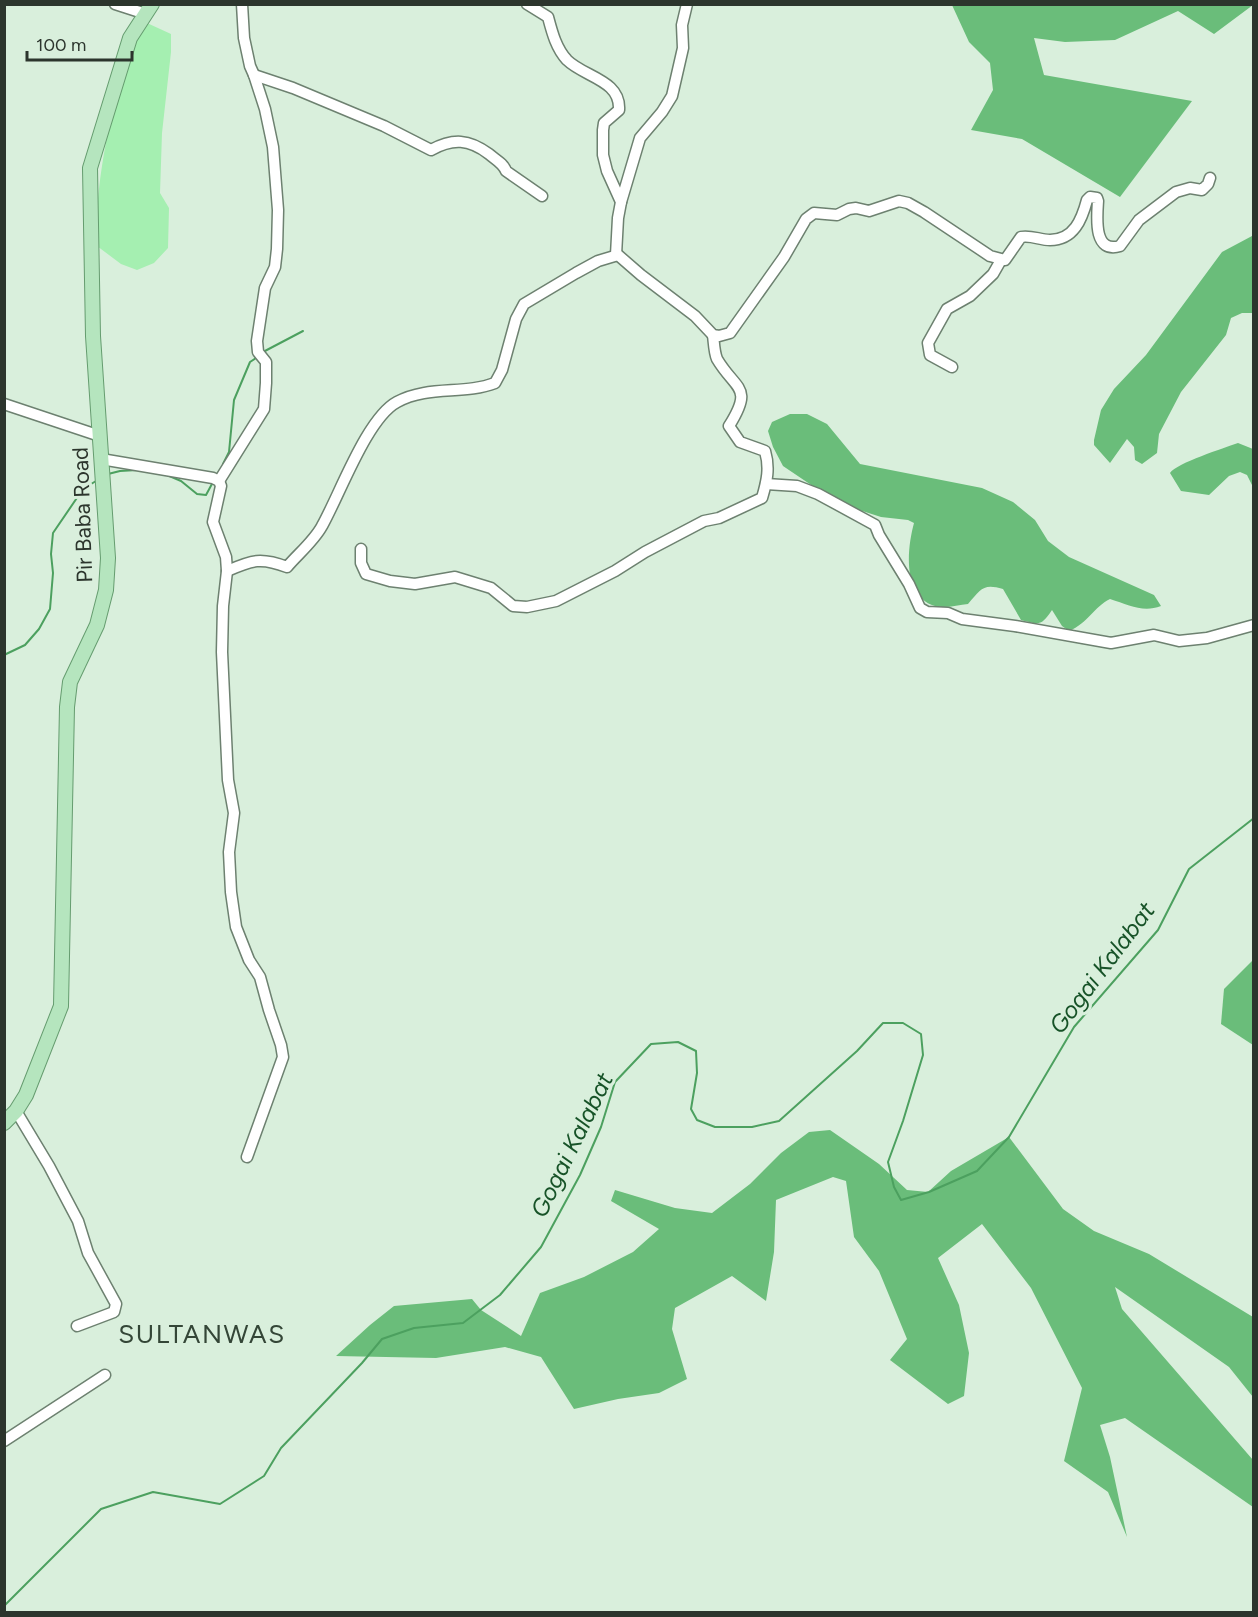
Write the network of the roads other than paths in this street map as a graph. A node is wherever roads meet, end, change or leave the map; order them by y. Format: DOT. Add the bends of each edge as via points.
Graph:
graph roads {
  1 [pos="114,4"];
  2 [pos="242,4"];
  3 [pos="527,4"];
  4 [pos="687,4"];
  5 [pos="149,9"];
  6 [pos="254,75"];
  7 [pos="1210,178"];
  8 [pos="542,196"];
  9 [pos="621,202"];
  10 [pos="616,255"];
  11 [pos="1001,260"];
  12 [pos="712,335"];
  13 [pos="952,367"];
  14 [pos="4,404"];
  15 [pos="100,436"];
  16 [pos="101,459"];
  17 [pos="218,481"];
  18 [pos="766,484"];
  19 [pos="361,549"];
  20 [pos="227,571"];
  21 [pos="1254,625"];
  22 [pos="16,1111"];
  23 [pos="4,1123"];
  24 [pos="247,1157"];
  25 [pos="77,1326"];
  26 [pos="105,1375"];
  27 [pos="4,1441"];
  1 -- 5 [label="street"];
  2 -- 6 [label="street" via="244,38"];
  3 -- 9 [label="street" via="548,17 554,40 568,61 616,93 619,110 604,123 603,155"];
  4 -- 9 [label="street" via="683,48 672,96 640,138"];
  5 -- 15 [label="main road, Pir Baba Road" via="130,38 90,168 93,336"];
  6 -- 8 [label="street" via="384,126 431,150 446,142 471,142"];
  6 -- 17 [label="street" via="273,147 278,210 275,267 263,299 257,341 258,352 266,362 264,408"];
  7 -- 11 [label="street" via="1202,190 1183,189 1157,206 1116,247 1100,239 1098,201 1093,197 1087,200 1082,218 1067,236 1049,240 1021,237 1005,260"];
  9 -- 10 [label="street"];
  10 -- 12 [label="street" via="695,316"];
  10 -- 20 [label="street" via="598,261 524,304 495,383 480,389 424,392 396,402 379,417 321,528 287,567 252,560"];
  11 -- 12 [label="street" via="908,203 899,201 869,211 849,209 837,215 814,213 806,219 730,333"];
  11 -- 13 [label="street" via="993,274 970,296 947,309 931,334 930,355"];
  12 -- 18 [label="street" via="716,357 742,395 741,406 729,426 740,442 765,451 769,463"];
  14 -- 15 [label="street"];
  15 -- 16 [label="main road, Pir Baba Road"];
  16 -- 17 [label="street"];
  16 -- 22 [label="main road, Pir Baba Road" via="108,558 106,590 97,625 70,682 67,707 61,1006"];
  17 -- 20 [label="street" via="221,486 213,522"];
  18 -- 19 [label="street" via="762,498 704,521 556,601 527,607 513,606 491,588 455,577 415,584 390,582 366,574"];
  18 -- 21 [label="street" via="797,486 875,525 920,608 927,612 1111,644 1154,635 1179,641 1207,638"];
  20 -- 24 [label="street" via="222,652 228,780 234,813 229,852 231,892 236,927 260,977 283,1057"];
  22 -- 23 [label="main road, Pir Baba Road"];
  22 -- 25 [label="street" via="73,1212 88,1253 116,1304 114,1312"];
  26 -- 27 [label="street"];
}
